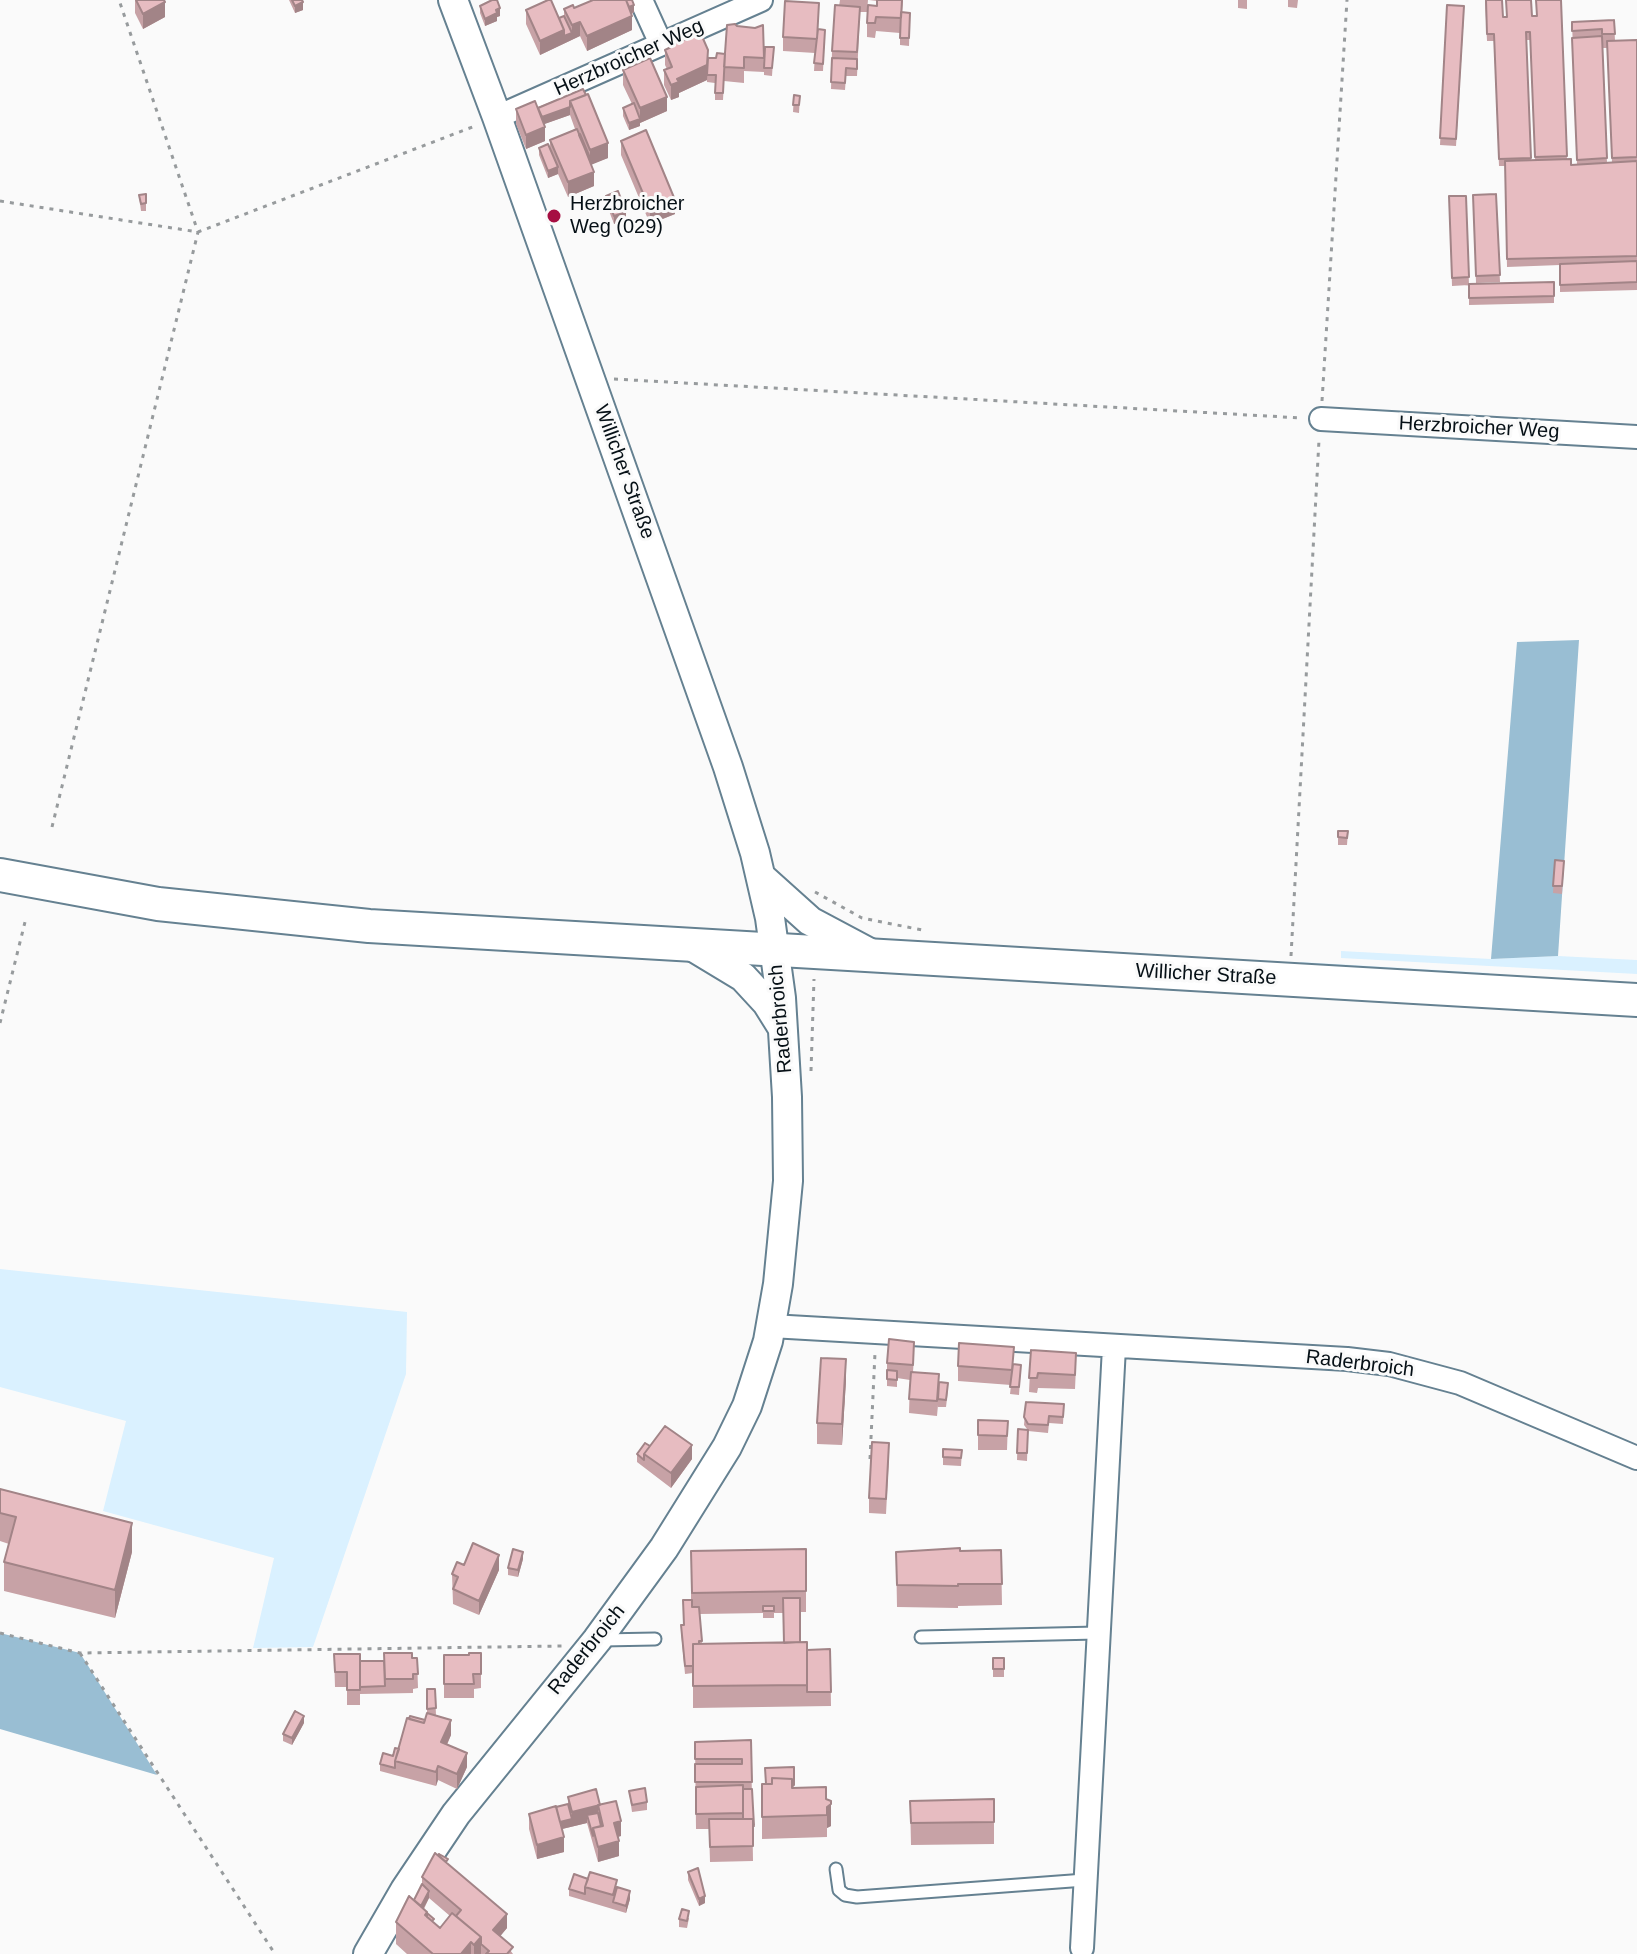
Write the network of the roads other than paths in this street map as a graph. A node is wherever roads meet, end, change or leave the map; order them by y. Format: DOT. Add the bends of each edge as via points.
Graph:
graph roads {
  1 [pos="453,0"];
  2 [pos="641,0"];
  3 [pos="761,0"];
  4 [pos="661,44"];
  5 [pos="497,117"];
  6 [pos="1321,419"];
  7 [pos="1637,437"];
  8 [pos="0,875"];
  9 [pos="761,877"];
  10 [pos="689,945"];
  11 [pos="775,950"];
  12 [pos="876,956"];
  13 [pos="1637,1000"];
  14 [pos="783,1029"];
  15 [pos="771,1326"];
  16 [pos="1114,1347"];
  17 [pos="1637,1458"];
  18 [pos="1097,1633"];
  19 [pos="921,1637"];
  20 [pos="655,1639"];
  21 [pos="595,1643"];
  22 [pos="836,1869"];
  23 [pos="1085,1880"];
  24 [pos="1082,1948"];
  25 [pos="368,1954"];
  1 -- 5 [label="street, Willicher Straße"];
  2 -- 4 [label="street"];
  3 -- 4 [label="street, Herzbroicher Weg"];
  4 -- 5 [label="street, Herzbroicher Weg"];
  5 -- 9 [label="street, Willicher Straße" via="728,767"];
  6 -- 7 [label="street, Herzbroicher Weg"];
  8 -- 10 [label="main road, Willicher Straße" via="107,897 227,913"];
  9 -- 11 [label="street, Willicher Straße"];
  9 -- 12 [label="street" via="810,921"];
  10 -- 11 [label="main road, Willicher Straße"];
  10 -- 14 [label="street" via="743,977"];
  11 -- 12 [label="main road, Willicher Straße"];
  11 -- 14 [label="street, Raderbroich"];
  12 -- 13 [label="main road, Willicher Straße"];
  14 -- 15 [label="street, Raderbroich" via="788,1181"];
  15 -- 16 [label="street, Raderbroich"];
  15 -- 21 [label="street, Raderbroich" via="755,1384 727,1447 664,1548"];
  16 -- 17 [label="street, Raderbroich" via="1402,1366 1460,1383"];
  16 -- 18 [label="street"];
  18 -- 19 [label="lane"];
  18 -- 23 [label="street"];
  20 -- 21 [label="lane"];
  21 -- 25 [label="street, Raderbroich" via="456,1814"];
  22 -- 23 [label="lane" via="839,1890 857,1897"];
  23 -- 24 [label="street"];
}
